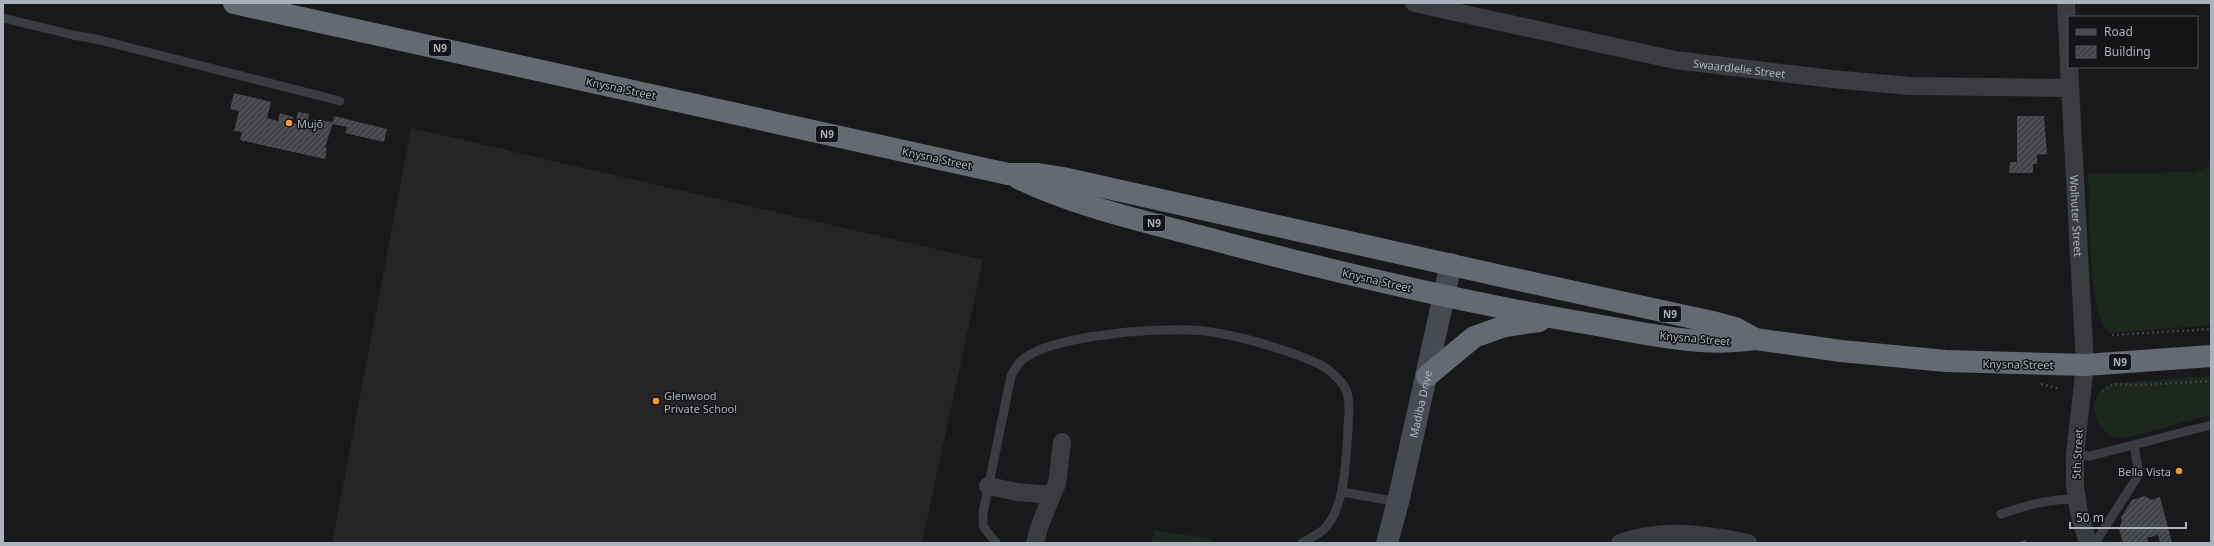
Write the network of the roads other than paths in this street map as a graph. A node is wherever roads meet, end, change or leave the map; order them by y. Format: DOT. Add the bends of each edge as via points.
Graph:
graph roads {
  1 [pos="234,3"];
  2 [pos="1414,3"];
  3 [pos="2066,3"];
  4 [pos="3,18"];
  5 [pos="2068,43"];
  6 [pos="2069,68"];
  7 [pos="2070,88"];
  8 [pos="340,101"];
  9 [pos="1008,174"];
  10 [pos="1451,264"];
  11 [pos="1444,297"];
  12 [pos="1560,319"];
  13 [pos="1755,338"];
  14 [pos="2211,356"];
  15 [pos="2085,365"];
  16 [pos="1427,376"];
  17 [pos="2211,425"];
  18 [pos="1062,442"];
  19 [pos="2134,445"];
  20 [pos="2075,455"];
  21 [pos="988,486"];
  22 [pos="1343,492"];
  23 [pos="1052,495"];
  24 [pos="2076,499"];
  25 [pos="1398,502"];
  26 [pos="2001,514"];
  27 [pos="996,543"];
  28 [pos="1035,543"];
  29 [pos="1302,543"];
  30 [pos="1387,543"];
  31 [pos="1620,543"];
  32 [pos="1748,543"];
  33 [pos="2088,543"];
  34 [pos="2094,543"];
  1 -- 9 [label="highway, Knysna Street / N9"];
  2 -- 7 [label="street, Swaardlelie Street" via="1675,60 1910,86"];
  3 -- 5 [label="street"];
  4 -- 8 [label="lane"];
  6 -- 7 [label="street, Wolhuter Street"];
  7 -- 15 [label="street, Wolhuter Street"];
  9 -- 10 [label="highway, Knysna Street / N9" via="1038,174 1063,178"];
  9 -- 11 [label="highway, Knysna Street / N9" via="1056,195 1190,234"];
  10 -- 11 [label="street, Madiba Drive"];
  10 -- 13 [label="highway, Knysna Street / N9" via="1718,323"];
  11 -- 12 [label="highway, Knysna Street / N9"];
  11 -- 16 [label="street, Madiba Drive"];
  12 -- 13 [label="highway, Knysna Street / N9" via="1715,342"];
  12 -- 16 [label="highway" via="1489,330 1474,337"];
  13 -- 15 [label="highway, Knysna Street / N9" via="1824,349 1917,359 1998,364"];
  14 -- 15 [label="highway, Knysna Street / N9"];
  15 -- 20 [label="street, 5th Street"];
  16 -- 25 [label="street, Madiba Drive"];
  17 -- 19 [label="lane"];
  18 -- 23 [label="street" via="1057,484"];
  19 -- 20 [label="lane" via="2090,456"];
  19 -- 34 [label="lane" via="2139,474"];
  20 -- 24 [label="street, 5th Street"];
  21 -- 22 [label="lane" via="1011,376 1022,360 1044,349 1115,332 1154,329 1194,330 1239,338 1320,365 1336,378 1344,387 1349,400"];
  21 -- 23 [label="street"];
  21 -- 27 [label="lane" via="982,526"];
  22 -- 25 [label="lane"];
  22 -- 29 [label="lane" via="1338,509 1323,530"];
  23 -- 28 [label="street"];
  24 -- 26 [label="lane" via="2054,499"];
  24 -- 33 [label="street, 5th Street"];
  25 -- 30 [label="street, Madiba Drive"];
  31 -- 32 [label="street" via="1665,532"];
}
